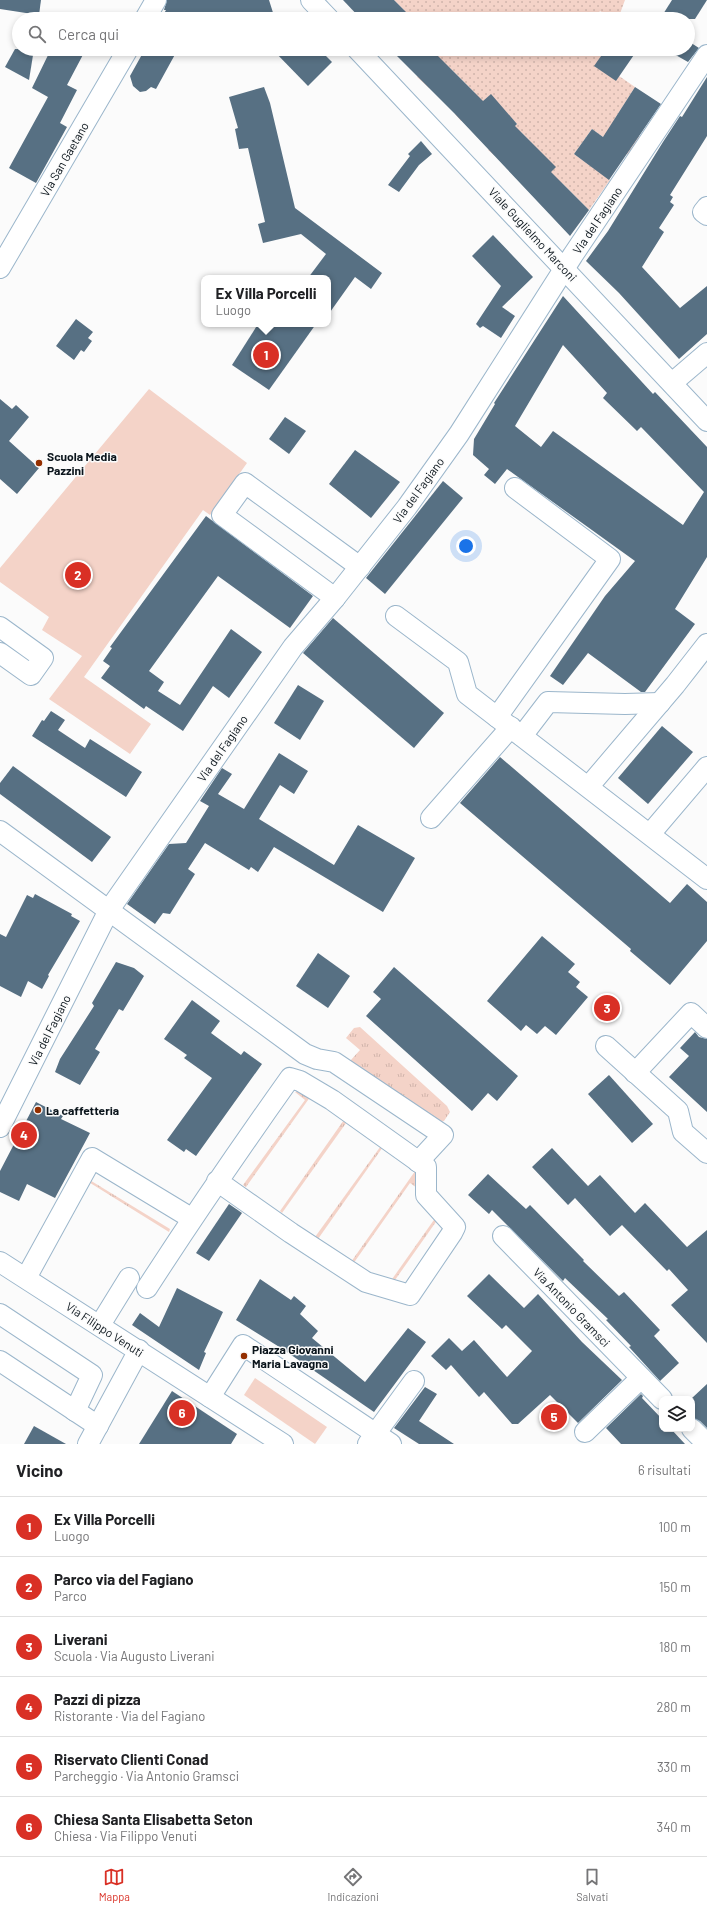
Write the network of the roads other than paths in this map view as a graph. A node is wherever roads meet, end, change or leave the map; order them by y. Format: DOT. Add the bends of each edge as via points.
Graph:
graph roads {
  1 [pos="156,0"];
  2 [pos="311,0"];
  3 [pos="149,12"];
  4 [pos="322,12"];
  5 [pos="707,55"];
  6 [pos="124,56"];
  7 [pos="365,56"];
  8 [pos="707,207"];
  9 [pos="707,214"];
  10 [pos="0,268"];
  11 [pos="564,268"];
  12 [pos="707,353"];
  13 [pos="672,383"];
  14 [pos="707,421"];
  15 [pos="515,488"];
  16 [pos="360,567"];
  17 [pos="335,598"];
  18 [pos="396,616"];
  19 [pos="0,627"];
  20 [pos="707,644"];
  21 [pos="0,653"];
  22 [pos="660,703"];
  23 [pos="510,726"];
  24 [pos="707,767"];
  25 [pos="589,786"];
  26 [pos="431,818"];
  27 [pos="0,831"];
  28 [pos="650,834"];
  29 [pos="707,879"];
  30 [pos="108,910"];
  31 [pos="707,1028"];
  32 [pos="606,1046"];
  33 [pos="640,1068"];
  34 [pos="0,1128"];
  35 [pos="707,1153"];
  36 [pos="418,1162"];
  37 [pos="217,1181"];
  38 [pos="191,1218"];
  39 [pos="503,1236"];
  40 [pos="0,1262"];
  41 [pos="26,1278"];
  42 [pos="129,1278"];
  43 [pos="146,1288"];
  44 [pos="0,1314"];
  45 [pos="100,1325"];
  46 [pos="139,1350"];
  47 [pos="0,1361"];
  48 [pos="641,1378"];
  49 [pos="414,1381"];
  50 [pos="659,1396"];
  51 [pos="210,1397"];
  52 [pos="75,1411"];
  53 [pos="98,1426"];
  54 [pos="585,1432"];
  55 [pos="695,1432"];
  56 [pos="378,1440"];
  57 [pos="88,1444"];
  58 [pos="283,1444"];
  59 [pos="707,1444"];
  1 -- 3 [label="street"];
  2 -- 4 [label="street"];
  5 -- 11 [label="street, Via del Fagiano"];
  6 -- 10 [label="street, Via San Gaetano"];
  7 -- 11 [label="street, Viale Guglielmo Marconi"];
  8 -- 9 [label="street" via="703,212"];
  11 -- 13 [label="street, Viale Guglielmo Marconi"];
  11 -- 16 [label="street, Via del Fagiano" via="459,434"];
  12 -- 13 [label="street"];
  13 -- 14 [label="street, Viale Guglielmo Marconi"];
  15 -- 23 [label="street" via="610,559"];
  16 -- 17 [label="street, Via del Fagiano"];
  16 -- 17 [label="street" via="245,483 231,494 222,515"];
  17 -- 30 [label="street, Via del Fagiano" via="288,645"];
  18 -- 23 [label="street" via="458,662 467,694"];
  19 -- 21 [label="street" via="43,658 31,675"];
  20 -- 22 [label="street"];
  22 -- 23 [label="street" via="548,702"];
  22 -- 25 [label="street"];
  23 -- 25 [label="street"];
  23 -- 26 [label="street"];
  24 -- 28 [label="street"];
  25 -- 28 [label="street"];
  27 -- 30 [label="street"];
  28 -- 29 [label="street"];
  30 -- 34 [label="street, Via del Fagiano" via="102,942 42,1028 33,1077"];
  30 -- 36 [label="street" via="305,1054 334,1062 443,1135"];
  31 -- 33 [label="street" via="691,1013"];
  32 -- 33 [label="street"];
  33 -- 35 [label="street" via="678,1111 683,1132"];
  36 -- 37 [label="street" via="332,1100 290,1078"];
  36 -- 37 [label="street" via="426,1167 426,1195 455,1227 410,1295 366,1282"];
  37 -- 38 [label="street"];
  38 -- 41 [label="street" via="92,1158"];
  38 -- 43 [label="street"];
  39 -- 48 [label="street, Via Antonio Gramsci"];
  40 -- 41 [label="street, Via Filippo Venuti"];
  41 -- 45 [label="street, Via Filippo Venuti"];
  42 -- 45 [label="street"];
  44 -- 52 [label="street" via="92,1375"];
  45 -- 46 [label="street, Via Filippo Venuti"];
  46 -- 51 [label="street, Via Filippo Venuti"];
  46 -- 53 [label="street"];
  47 -- 52 [label="street"];
  48 -- 50 [label="street, Via Antonio Gramsci"];
  48 -- 54 [label="street"];
  49 -- 56 [label="street"];
  51 -- 56 [label="street" via="244,1345"];
  51 -- 58 [label="street"];
  52 -- 53 [label="street"];
  53 -- 57 [label="street"];
  55 -- 59 [label="street"];
}
